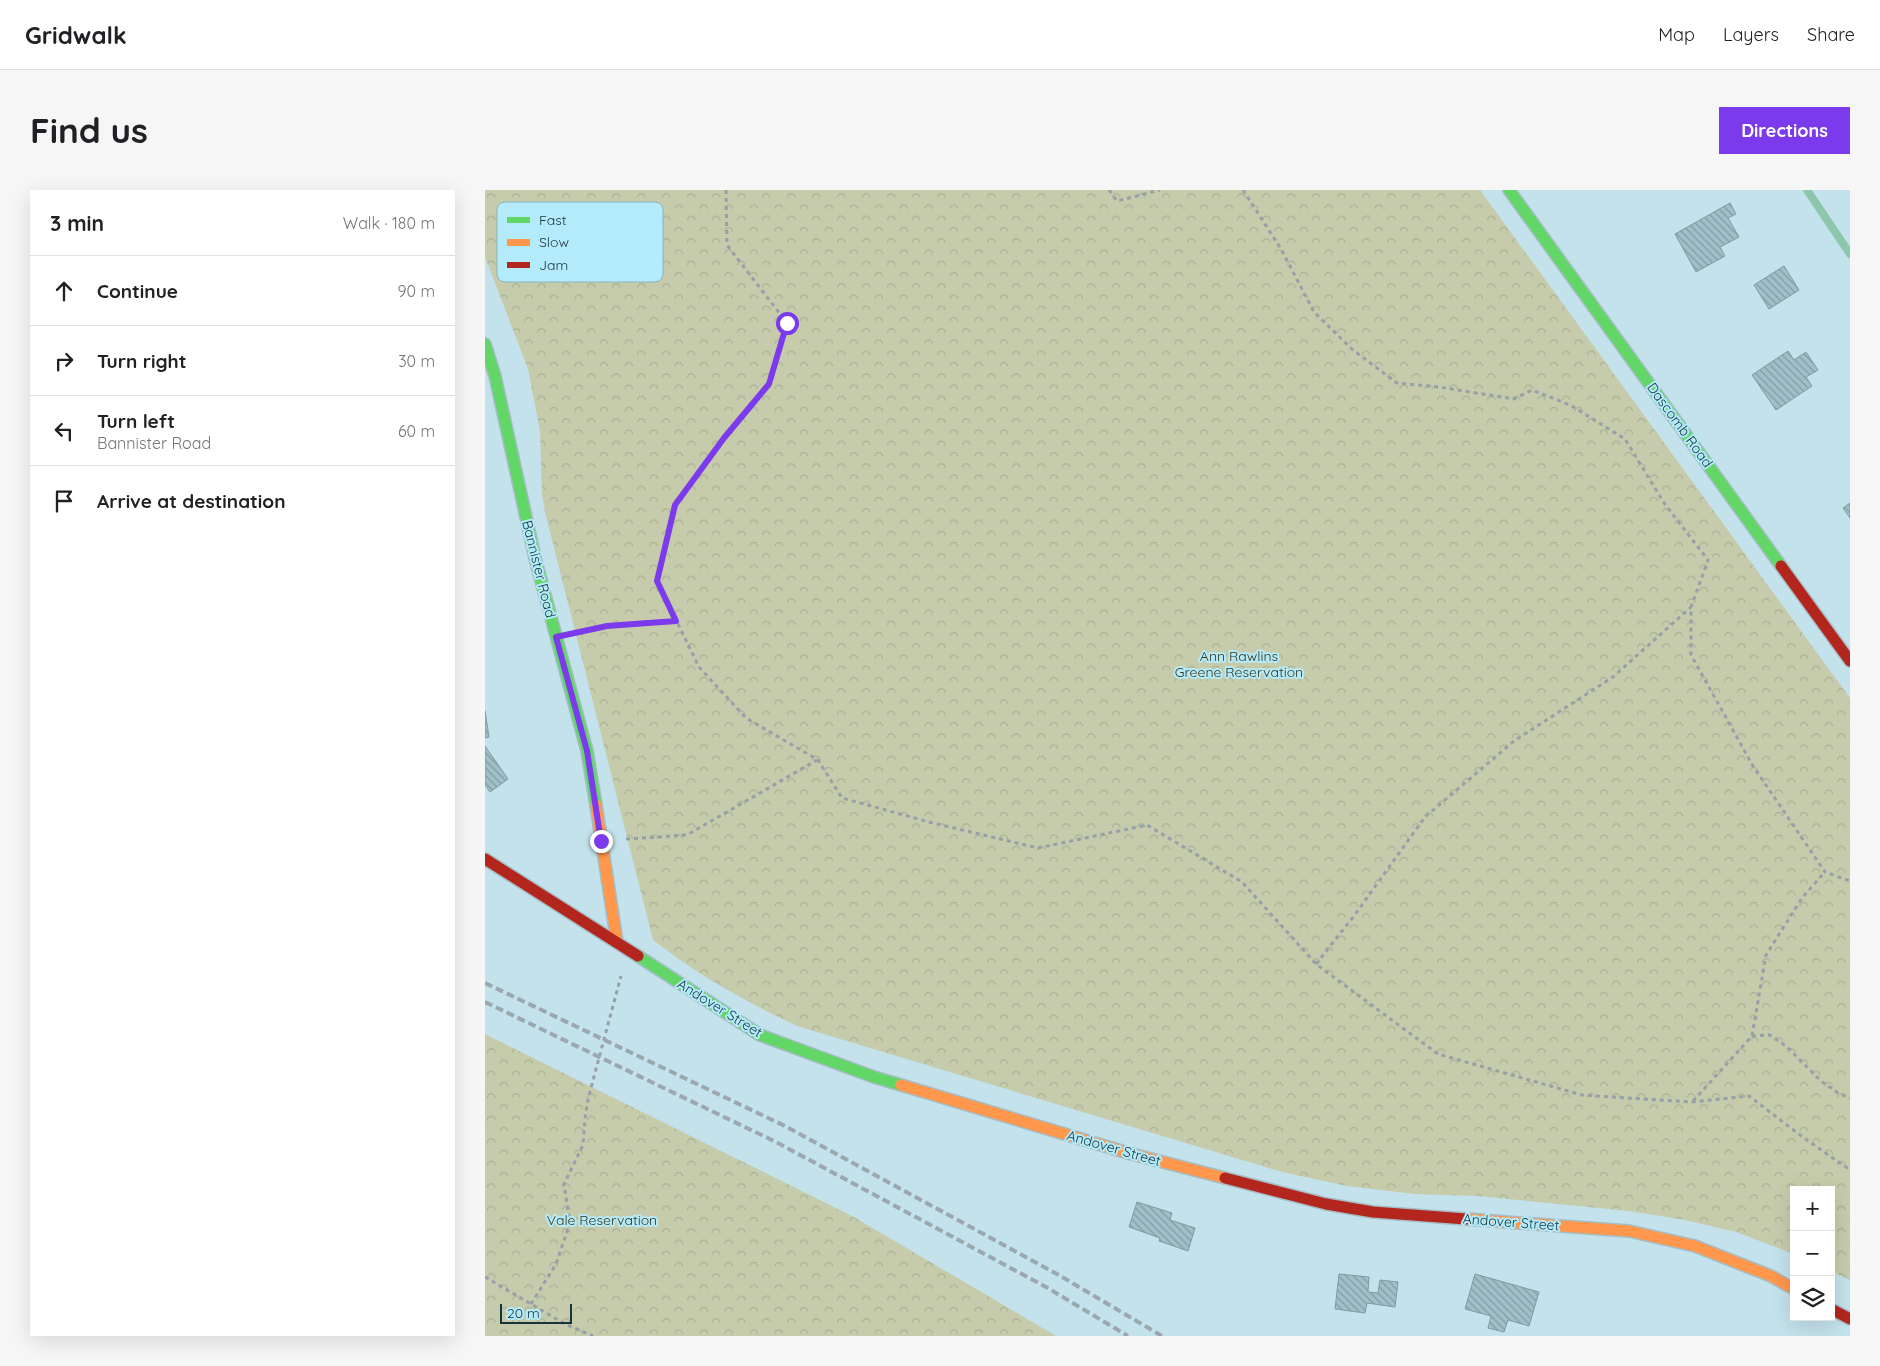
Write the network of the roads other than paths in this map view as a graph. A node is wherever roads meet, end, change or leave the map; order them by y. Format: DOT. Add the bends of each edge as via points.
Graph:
graph roads {
  1 [pos="1509,190"];
  2 [pos="485,344"];
  3 [pos="1850,662"];
  4 [pos="485,859"];
  5 [pos="617,942"];
  6 [pos="1790,1287"];
  7 [pos="1835,1311"];
  8 [pos="1850,1319"];
  1 -- 3 [label="main road, Dascomb Road"];
  2 -- 5 [label="main road, Bannister Road" via="535,558 587,751"];
  4 -- 5 [label="main road, Andover Street"];
  5 -- 6 [label="main road, Andover Street" via="760,1035 874,1077 1128,1153 1326,1204 1373,1212 1629,1231 1695,1246"];
  7 -- 8 [label="main road"];
}
